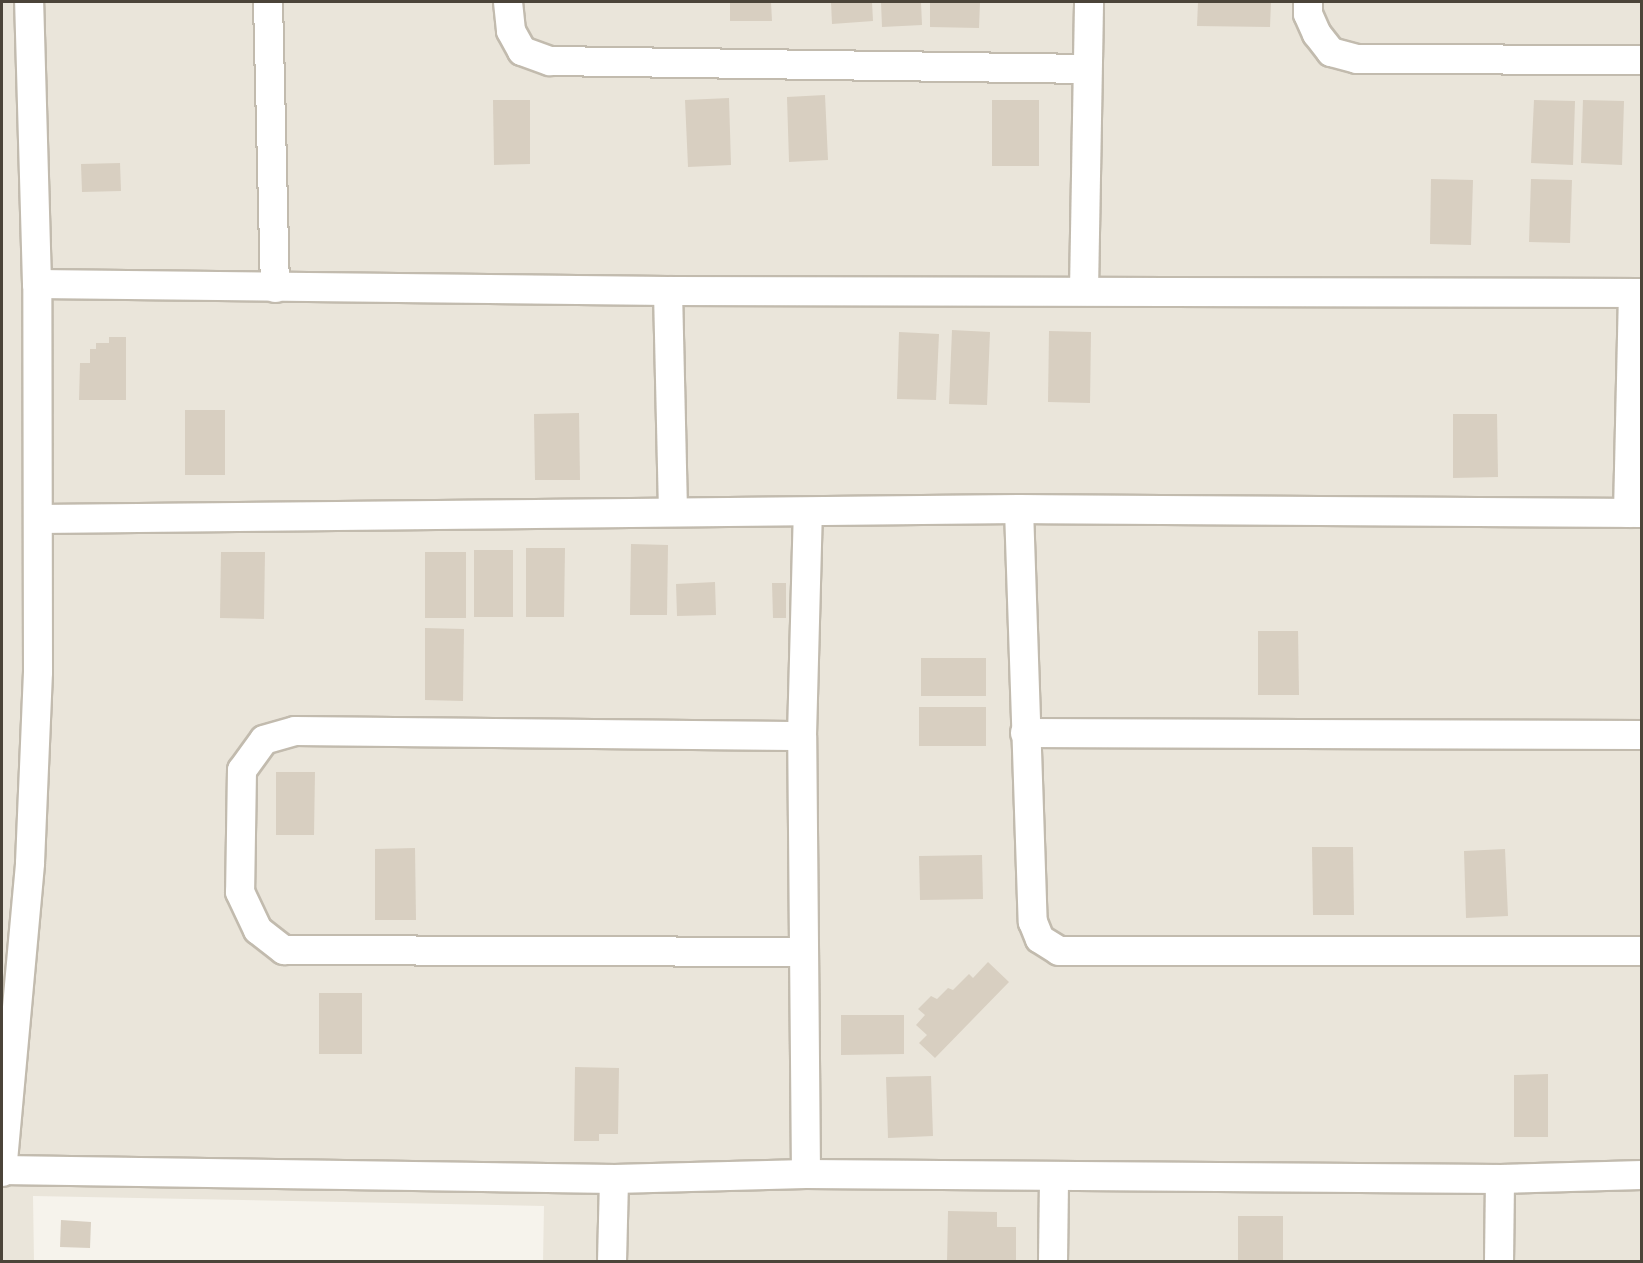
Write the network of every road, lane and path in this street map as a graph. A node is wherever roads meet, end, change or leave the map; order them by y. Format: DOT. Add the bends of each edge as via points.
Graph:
graph roads {
  1 [pos="29,2"];
  2 [pos="268,2"];
  3 [pos="508,2"];
  4 [pos="1089,2"];
  5 [pos="1308,2"];
  6 [pos="1641,60"];
  7 [pos="1087,69"];
  8 [pos="37,284"];
  9 [pos="275,288"];
  10 [pos="668,291"];
  11 [pos="1084,291"];
  12 [pos="1637,293"];
  13 [pos="1019,509"];
  14 [pos="673,511"];
  15 [pos="808,513"];
  16 [pos="1635,513"];
  17 [pos="39,519"];
  18 [pos="1025,733"];
  19 [pos="1641,735"];
  20 [pos="802,736"];
  21 [pos="1641,951"];
  22 [pos="802,952"];
  23 [pos="2,1171"];
  24 [pos="806,1174"];
  25 [pos="1641,1174"];
  26 [pos="1054,1178"];
  27 [pos="614,1179"];
  28 [pos="1500,1179"];
  29 [pos="612,1262"];
  30 [pos="1053,1262"];
  31 [pos="1499,1262"];
  1 -- 8 [label="street"];
  2 -- 9 [label="street"];
  3 -- 7 [label="street" via="511,31 522,51 550,61"];
  4 -- 7 [label="street"];
  5 -- 6 [label="street" via="1308,14 1331,52 1357,59"];
  7 -- 11 [label="street"];
  8 -- 9 [label="street"];
  8 -- 17 [label="street"];
  9 -- 10 [label="street"];
  10 -- 11 [label="street"];
  10 -- 14 [label="street"];
  11 -- 12 [label="street"];
  12 -- 16 [label="street"];
  13 -- 15 [label="street"];
  13 -- 16 [label="street"];
  13 -- 18 [label="street"];
  14 -- 15 [label="street"];
  14 -- 17 [label="street"];
  15 -- 20 [label="street"];
  17 -- 23 [label="street" via="30,863"];
  18 -- 19 [label="street"];
  18 -- 21 [label="street" via="1033,922 1040,939 1059,951"];
  20 -- 22 [label="street"];
  20 -- 22 [label="street" via="285,734 264,740 242,770 240,892 258,930 284,950"];
  22 -- 24 [label="street"];
  23 -- 27 [label="street"];
  24 -- 26 [label="street"];
  24 -- 27 [label="street"];
  25 -- 28 [label="street"];
  26 -- 28 [label="street"];
  26 -- 30 [label="street"];
  27 -- 29 [label="street"];
  28 -- 31 [label="street"];
}
